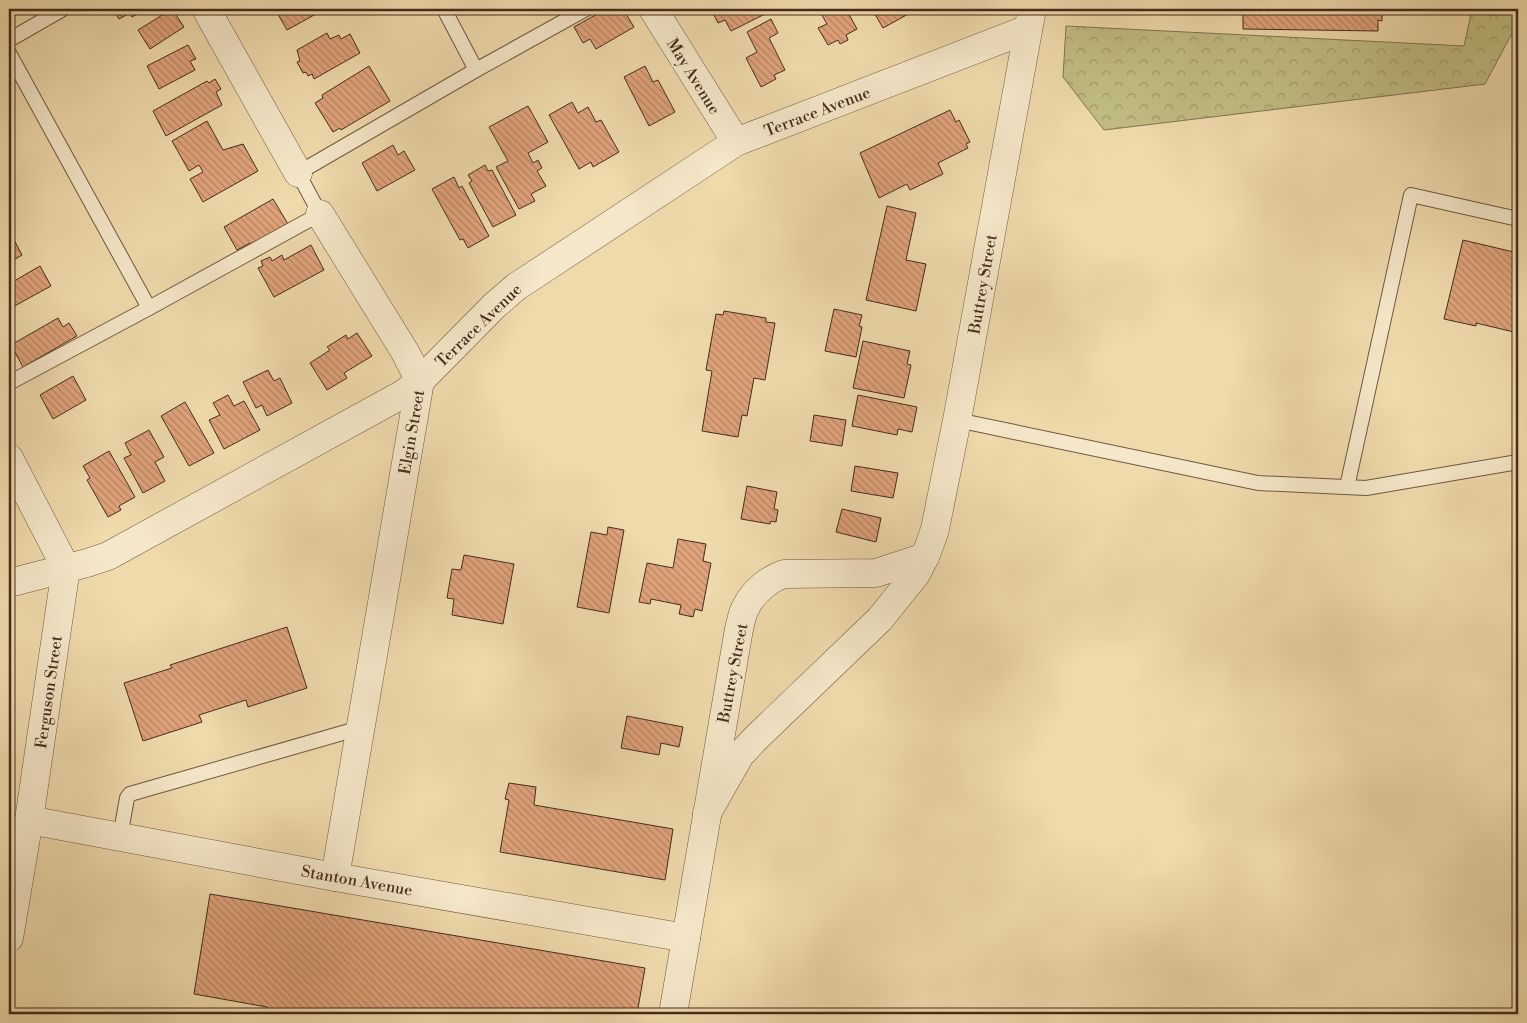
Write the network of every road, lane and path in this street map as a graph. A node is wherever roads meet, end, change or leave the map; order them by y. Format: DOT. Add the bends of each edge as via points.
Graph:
graph roads {
  1 [pos="63,9"];
  2 [pos="206,9"];
  3 [pos="444,9"];
  4 [pos="586,9"];
  5 [pos="653,9"];
  6 [pos="1030,19"];
  7 [pos="9,40"];
  8 [pos="9,53"];
  9 [pos="476,70"];
  10 [pos="736,142"];
  11 [pos="298,173"];
  12 [pos="320,214"];
  13 [pos="1518,219"];
  14 [pos="149,308"];
  15 [pos="420,381"];
  16 [pos="9,383"];
  17 [pos="957,420"];
  18 [pos="9,458"];
  19 [pos="1518,462"];
  20 [pos="1347,487"];
  21 [pos="925,557"];
  22 [pos="66,568"];
  23 [pos="9,583"];
  24 [pos="360,728"];
  25 [pos="707,813"];
  26 [pos="29,820"];
  27 [pos="120,837"];
  28 [pos="335,877"];
  29 [pos="9,938"];
  30 [pos="686,938"];
  31 [pos="673,1014"];
  1 -- 7 [label="lane"];
  2 -- 11 [label="street, Elgin Street"];
  3 -- 9 [label="lane"];
  4 -- 9 [label="lane"];
  5 -- 10 [label="street, May Avenue"];
  6 -- 10 [label="street, Terrace Avenue"];
  6 -- 17 [label="street, Buttrey Street"];
  8 -- 14 [label="lane"];
  9 -- 11 [label="lane"];
  10 -- 15 [label="street, Terrace Avenue" via="516,287"];
  11 -- 12 [label="lane, Elgin Street"];
  12 -- 14 [label="lane"];
  12 -- 15 [label="street, Elgin Street"];
  13 -- 20 [label="lane" via="1411,195"];
  14 -- 16 [label="lane"];
  15 -- 22 [label="street, Terrace Avenue" via="375,410 108,556"];
  15 -- 24 [label="street, Elgin Street"];
  17 -- 20 [label="lane" via="1258,482"];
  17 -- 21 [label="street, Buttrey Street" via="935,528"];
  18 -- 22 [label="street"];
  19 -- 20 [label="lane" via="1366,488"];
  21 -- 25 [label="street, Buttrey Street" via="916,574 880,619 740,756"];
  21 -- 25 [label="street, Buttrey Street" via="876,573 784,574 756,592 746,606 738,629"];
  22 -- 23 [label="street, Terrace Avenue"];
  22 -- 26 [label="street, Ferguson Street"];
  24 -- 27 [label="lane" via="130,794"];
  24 -- 28 [label="street, Elgin Street"];
  25 -- 30 [label="street, Buttrey Street"];
  26 -- 27 [label="street, Stanton Avenue"];
  26 -- 29 [label="street, Ferguson Street"];
  27 -- 28 [label="street, Stanton Avenue"];
  28 -- 30 [label="street, Stanton Avenue"];
  30 -- 31 [label="street, Buttrey Street"];
}
